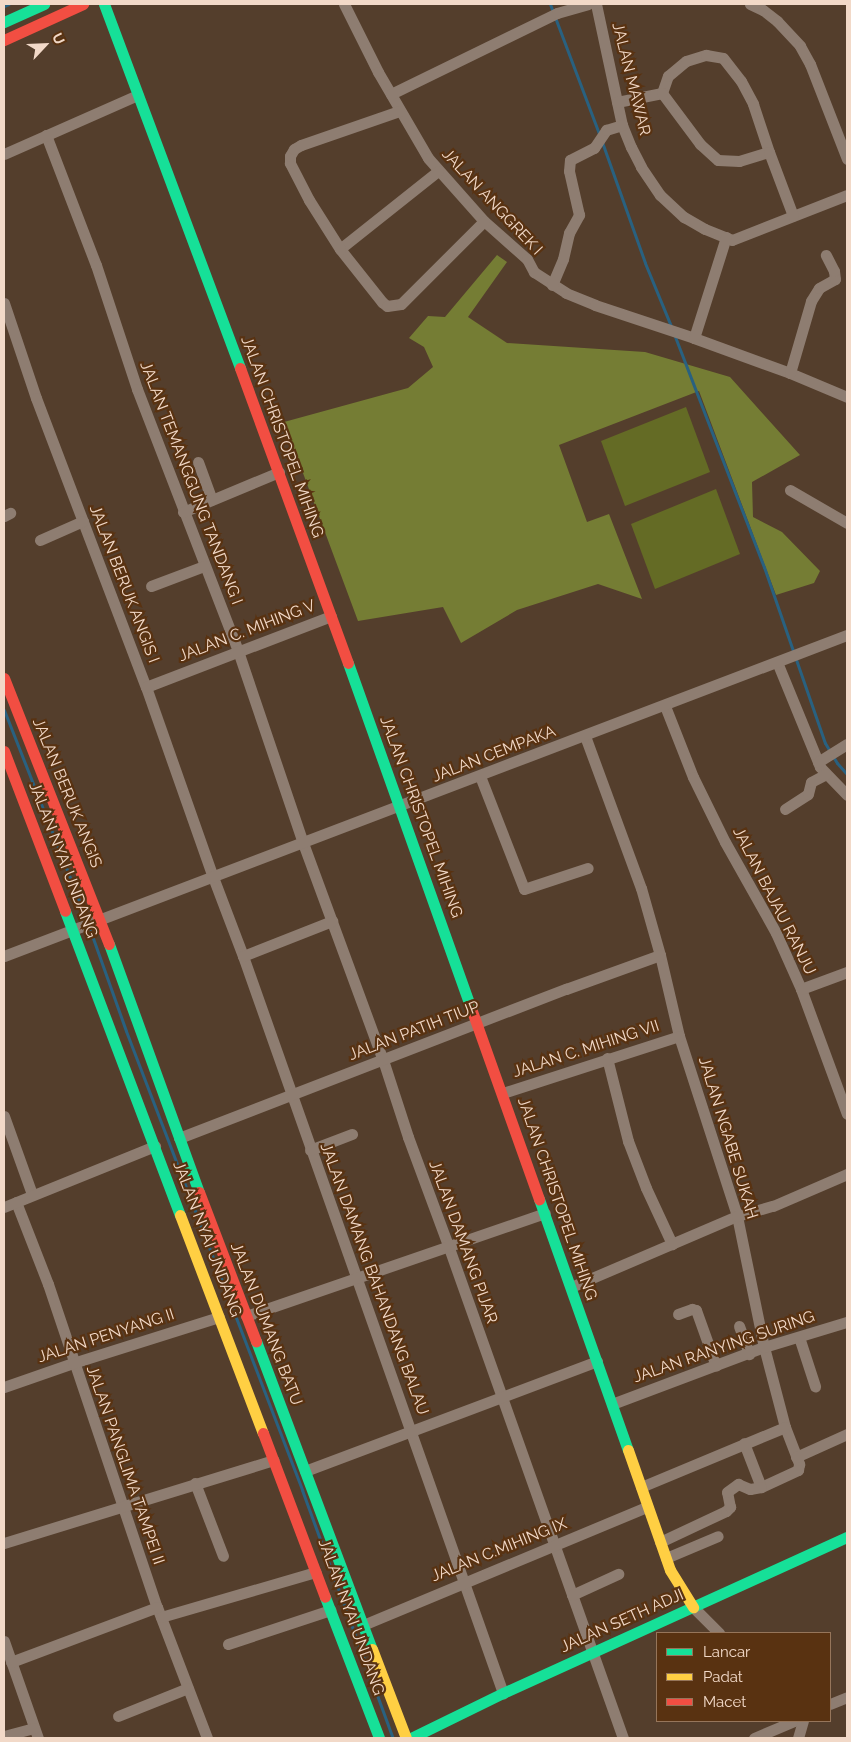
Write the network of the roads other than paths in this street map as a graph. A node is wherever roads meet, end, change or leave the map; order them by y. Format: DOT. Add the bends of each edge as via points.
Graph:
graph roads {
  1 [pos="44,4"];
  2 [pos="83,4"];
  3 [pos="104,4"];
  4 [pos="344,4"];
  5 [pos="588,4"];
  6 [pos="596,4"];
  7 [pos="750,4"];
  8 [pos="4,22"];
  9 [pos="4,40"];
  10 [pos="662,93"];
  11 [pos="391,94"];
  12 [pos="138,95"];
  13 [pos="617,102"];
  14 [pos="399,110"];
  15 [pos="622,124"];
  16 [pos="46,135"];
  17 [pos="768,152"];
  18 [pos="4,154"];
  19 [pos="847,159"];
  20 [pos="438,171"];
  21 [pos="847,196"];
  22 [pos="793,216"];
  23 [pos="484,221"];
  24 [pos="726,237"];
  25 [pos="340,249"];
  26 [pos="826,255"];
  27 [pos="552,285"];
  28 [pos="4,307"];
  29 [pos="689,336"];
  30 [pos="790,373"];
  31 [pos="847,397"];
  32 [pos="198,462"];
  33 [pos="279,472"];
  34 [pos="790,490"];
  35 [pos="212,500"];
  36 [pos="183,512"];
  37 [pos="83,521"];
  38 [pos="847,523"];
  39 [pos="40,540"];
  40 [pos="204,566"];
  41 [pos="151,586"];
  42 [pos="331,616"];
  43 [pos="847,635"];
  44 [pos="238,651"];
  45 [pos="786,659"];
  46 [pos="4,678"];
  47 [pos="146,687"];
  48 [pos="665,706"];
  49 [pos="585,736"];
  50 [pos="847,744"];
  51 [pos="4,751"];
  52 [pos="824,759"];
  53 [pos="826,774"];
  54 [pos="480,776"];
  55 [pos="847,795"];
  56 [pos="400,807"];
  57 [pos="785,809"];
  58 [pos="303,843"];
  59 [pos="588,868"];
  60 [pos="212,877"];
  61 [pos="98,920"];
  62 [pos="332,921"];
  63 [pos="74,929"];
  64 [pos="660,955"];
  65 [pos="4,956"];
  66 [pos="243,956"];
  67 [pos="847,972"];
  68 [pos="801,989"];
  69 [pos="478,1024"];
  70 [pos="679,1036"];
  71 [pos="607,1058"];
  72 [pos="382,1060"];
  73 [pos="503,1093"];
  74 [pos="291,1096"];
  75 [pos="847,1114"];
  76 [pos="4,1116"];
  77 [pos="352,1134"];
  78 [pos="179,1138"];
  79 [pos="155,1146"];
  80 [pos="310,1150"];
  81 [pos="847,1174"];
  82 [pos="32,1194"];
  83 [pos="16,1202"];
  84 [pos="4,1207"];
  85 [pos="545,1213"];
  86 [pos="737,1216"];
  87 [pos="672,1244"];
  88 [pos="448,1245"];
  89 [pos="356,1279"];
  90 [pos="571,1287"];
  91 [pos="678,1314"];
  92 [pos="246,1316"];
  93 [pos="219,1317"];
  94 [pos="847,1322"];
  95 [pos="739,1326"];
  96 [pos="799,1337"];
  97 [pos="764,1347"];
  98 [pos="749,1354"];
  99 [pos="597,1360"];
  100 [pos="73,1362"];
  101 [pos="716,1366"];
  102 [pos="815,1386"];
  103 [pos="4,1387"];
  104 [pos="501,1396"];
  105 [pos="612,1404"];
  106 [pos="785,1427"];
  107 [pos="411,1431"];
  108 [pos="847,1434"];
  109 [pos="744,1443"];
  110 [pos="796,1457"];
  111 [pos="274,1460"];
  112 [pos="304,1471"];
  113 [pos="195,1483"];
  114 [pos="641,1487"];
  115 [pos="762,1487"];
  116 [pos="122,1505"];
  117 [pos="648,1507"];
  118 [pos="718,1536"];
  119 [pos="847,1537"];
  120 [pos="660,1542"];
  121 [pos="4,1543"];
  122 [pos="553,1545"];
  123 [pos="223,1556"];
  124 [pos="666,1558"];
  125 [pos="316,1572"];
  126 [pos="618,1574"];
  127 [pos="464,1582"];
  128 [pos="572,1595"];
  129 [pos="693,1607"];
  130 [pos="330,1610"];
  131 [pos="159,1612"];
  132 [pos="363,1625"];
  133 [pos="717,1632"];
  134 [pos="4,1641"];
  135 [pos="228,1644"];
  136 [pos="594,1652"];
  137 [pos="11,1662"];
  138 [pos="188,1688"];
  139 [pos="503,1693"];
  140 [pos="847,1697"];
  141 [pos="831,1704"];
  142 [pos="118,1716"];
  143 [pos="792,1722"];
  144 [pos="803,1722"];
  145 [pos="36,1733"];
  146 [pos="4,1736"];
  147 [pos="207,1738"];
  148 [pos="379,1738"];
  149 [pos="406,1738"];
  150 [pos="411,1738"];
  151 [pos="623,1738"];
  152 [pos="754,1738"];
  153 [pos="798,1738"];
  1 -- 8 [label="main road"];
  2 -- 9 [label="main road"];
  3 -- 12 [label="main road, JALAN CHRISTOPEL MIHING"];
  4 -- 11 [label="street, JALAN ANGGREK I"];
  5 -- 11 [label="street" via="560,12"];
  6 -- 13 [label="street, JALAN MAWAR"];
  7 -- 19 [label="street" via="777,21 800,46"];
  10 -- 13 [label="street"];
  10 -- 17 [label="street" via="700,144 718,160 739,161"];
  10 -- 17 [label="street" via="668,76 686,61 706,55 723,58 741,81 753,104"];
  11 -- 14 [label="street, JALAN ANGGREK I"];
  12 -- 16 [label="street"];
  12 -- 33 [label="main road, JALAN CHRISTOPEL MIHING"];
  13 -- 15 [label="street, JALAN MAWAR"];
  14 -- 20 [label="street, JALAN ANGGREK I"];
  14 -- 25 [label="street" via="301,145 290,156 290,163 309,200"];
  15 -- 24 [label="street, JALAN MAWAR" via="635,158 660,196 694,223"];
  15 -- 27 [label="street" via="606,130 594,148 569,162 579,215"];
  16 -- 18 [label="street"];
  16 -- 36 [label="street, JALAN TEMANGGUNG TANDANG I" via="96,265 137,389"];
  17 -- 22 [label="street"];
  20 -- 23 [label="street, JALAN ANGGREK I"];
  20 -- 25 [label="street"];
  21 -- 22 [label="street"];
  22 -- 24 [label="street" via="732,240"];
  23 -- 25 [label="street" via="400,304 394,306 386,306 382,302"];
  23 -- 27 [label="street, JALAN ANGGREK I" via="527,259 534,272"];
  24 -- 29 [label="street"];
  26 -- 30 [label="street" via="835,279 819,288 811,300"];
  27 -- 29 [label="street, JALAN ANGGREK I" via="595,305"];
  28 -- 37 [label="street, JALAN BERUK ANGIS I"];
  29 -- 30 [label="street"];
  30 -- 31 [label="street"];
  32 -- 35 [label="street"];
  33 -- 35 [label="street"];
  33 -- 42 [label="main road, JALAN CHRISTOPEL MIHING"];
  34 -- 38 [label="street"];
  35 -- 36 [label="street"];
  36 -- 40 [label="street, JALAN TEMANGGUNG TANDANG I"];
  37 -- 39 [label="street"];
  37 -- 47 [label="street, JALAN BERUK ANGIS I"];
  40 -- 41 [label="street"];
  40 -- 44 [label="street, JALAN TEMANGGUNG TANDANG I"];
  42 -- 44 [label="street, JALAN C. MIHING V"];
  42 -- 56 [label="main road, JALAN CHRISTOPEL MIHING"];
  43 -- 45 [label="street, JALAN CEMPAKA"];
  44 -- 47 [label="street, JALAN C. MIHING V"];
  44 -- 58 [label="street, JALAN TEMANGGUNG TANDANG I"];
  45 -- 48 [label="street, JALAN CEMPAKA"];
  45 -- 52 [label="street"];
  46 -- 61 [label="main road, JALAN BERUK ANGIS"];
  47 -- 60 [label="street, JALAN BERUK ANGIS I"];
  48 -- 49 [label="street, JALAN CEMPAKA"];
  48 -- 68 [label="street, JALAN BAJAU RANJU" via="693,777 776,933"];
  49 -- 54 [label="street, JALAN CEMPAKA"];
  49 -- 64 [label="street, JALAN NGABE SUKAH" via="637,879"];
  50 -- 52 [label="street"];
  51 -- 63 [label="main road, JALAN NYAI UNDANG"];
  52 -- 53 [label="street"];
  53 -- 55 [label="street"];
  53 -- 57 [label="street" via="812,782 808,794"];
  54 -- 56 [label="street, JALAN CEMPAKA"];
  54 -- 59 [label="street" via="524,890"];
  56 -- 58 [label="street, JALAN CEMPAKA"];
  56 -- 69 [label="main road, JALAN CHRISTOPEL MIHING"];
  58 -- 60 [label="street, JALAN CEMPAKA"];
  58 -- 62 [label="street, JALAN DAMANG PIJAR"];
  60 -- 61 [label="street, JALAN CEMPAKA"];
  60 -- 66 [label="street, JALAN DAMANG BAHANDANG BALAU"];
  61 -- 63 [label="street, JALAN CEMPAKA"];
  61 -- 78 [label="main road, JALAN DUMANG BATU"];
  62 -- 66 [label="street"];
  62 -- 72 [label="street, JALAN DAMANG PIJAR"];
  63 -- 65 [label="street, JALAN CEMPAKA"];
  63 -- 79 [label="main road, JALAN NYAI UNDANG"];
  64 -- 69 [label="street, JALAN PATIH TIUP"];
  64 -- 70 [label="street, JALAN NGABE SUKAH"];
  66 -- 74 [label="street, JALAN DAMANG BAHANDANG BALAU"];
  67 -- 68 [label="street"];
  68 -- 75 [label="street, JALAN BAJAU RANJU"];
  69 -- 72 [label="street, JALAN PATIH TIUP"];
  69 -- 73 [label="main road, JALAN CHRISTOPEL MIHING"];
  70 -- 71 [label="street, JALAN C. MIHING VII"];
  70 -- 86 [label="street, JALAN NGABE SUKAH"];
  71 -- 73 [label="street, JALAN C. MIHING VII"];
  71 -- 87 [label="street" via="628,1141"];
  72 -- 74 [label="street, JALAN PATIH TIUP"];
  72 -- 88 [label="street, JALAN DAMANG PIJAR"];
  73 -- 85 [label="main road, JALAN CHRISTOPEL MIHING"];
  74 -- 78 [label="street, JALAN PATIH TIUP"];
  74 -- 80 [label="street, JALAN DAMANG BAHANDANG BALAU"];
  76 -- 82 [label="street"];
  77 -- 80 [label="street"];
  78 -- 92 [label="main road, JALAN DUMANG BATU"];
  79 -- 82 [label="street"];
  79 -- 93 [label="main road, JALAN NYAI UNDANG"];
  80 -- 89 [label="street, JALAN DAMANG BAHANDANG BALAU"];
  81 -- 86 [label="street" via="773,1206"];
  82 -- 83 [label="street"];
  83 -- 84 [label="street"];
  83 -- 100 [label="street, JALAN PANGLIMA TAMPEI II" via="48,1284"];
  85 -- 88 [label="street"];
  85 -- 90 [label="main road, JALAN CHRISTOPEL MIHING"];
  86 -- 87 [label="street"];
  86 -- 97 [label="street, JALAN NGABE SUKAH"];
  87 -- 90 [label="street"];
  88 -- 89 [label="street"];
  88 -- 104 [label="street, JALAN DAMANG PIJAR"];
  89 -- 92 [label="street"];
  89 -- 107 [label="street, JALAN DAMANG BAHANDANG BALAU"];
  90 -- 99 [label="main road, JALAN CHRISTOPEL MIHING"];
  91 -- 101 [label="street" via="696,1310"];
  92 -- 112 [label="main road, JALAN DUMANG BATU"];
  93 -- 100 [label="street, JALAN PENYANG II"];
  93 -- 111 [label="main road, JALAN NYAI UNDANG"];
  94 -- 96 [label="street, JALAN RANYING SURING"];
  95 -- 98 [label="street"];
  96 -- 97 [label="street, JALAN RANYING SURING"];
  96 -- 102 [label="street"];
  97 -- 98 [label="street, JALAN RANYING SURING"];
  97 -- 106 [label="street, JALAN NGABE SUKAH"];
  98 -- 101 [label="street, JALAN RANYING SURING"];
  99 -- 104 [label="street"];
  99 -- 105 [label="main road, JALAN CHRISTOPEL MIHING"];
  100 -- 103 [label="street, JALAN PENYANG II"];
  100 -- 116 [label="street, JALAN PANGLIMA TAMPEI II"];
  101 -- 105 [label="street, JALAN RANYING SURING"];
  104 -- 107 [label="street"];
  104 -- 122 [label="street, JALAN DAMANG PIJAR"];
  105 -- 114 [label="main road, JALAN CHRISTOPEL MIHING"];
  106 -- 109 [label="street"];
  106 -- 110 [label="street, JALAN NGABE SUKAH"];
  107 -- 112 [label="street"];
  107 -- 127 [label="street, JALAN DAMANG BAHANDANG BALAU"];
  108 -- 110 [label="street"];
  109 -- 114 [label="street"];
  109 -- 115 [label="street"];
  110 -- 115 [label="street" via="798,1470"];
  111 -- 113 [label="street"];
  111 -- 125 [label="main road, JALAN NYAI UNDANG"];
  112 -- 132 [label="main road, JALAN DUMANG BATU"];
  113 -- 116 [label="street"];
  113 -- 123 [label="street"];
  114 -- 117 [label="main road, JALAN CHRISTOPEL MIHING"];
  115 -- 120 [label="street" via="750,1490 738,1484 727,1492 730,1507 726,1511"];
  116 -- 121 [label="street"];
  116 -- 131 [label="street, JALAN PANGLIMA TAMPEI II"];
  117 -- 120 [label="main road, JALAN CHRISTOPEL MIHING"];
  117 -- 122 [label="street, JALAN C.MIHING IX"];
  118 -- 124 [label="street"];
  119 -- 129 [label="main road, JALAN SETH ADJI"];
  120 -- 124 [label="main road, JALAN CHRISTOPEL MIHING"];
  122 -- 127 [label="street, JALAN C.MIHING IX"];
  122 -- 128 [label="street, JALAN DAMANG PIJAR"];
  124 -- 129 [label="main road, JALAN CHRISTOPEL MIHING"];
  125 -- 130 [label="main road, JALAN NYAI UNDANG"];
  125 -- 131 [label="street"];
  126 -- 128 [label="street"];
  127 -- 132 [label="street, JALAN C.MIHING IX"];
  127 -- 139 [label="street, JALAN DAMANG BAHANDANG BALAU"];
  128 -- 136 [label="street, JALAN DAMANG PIJAR"];
  129 -- 133 [label="street, JALAN CHRISTOPEL MIHING"];
  129 -- 136 [label="main road, JALAN SETH ADJI"];
  130 -- 135 [label="street"];
  130 -- 148 [label="main road, JALAN NYAI UNDANG"];
  131 -- 137 [label="street"];
  131 -- 138 [label="street, JALAN PANGLIMA TAMPEI II"];
  132 -- 149 [label="main road, JALAN DUMANG BATU"];
  134 -- 137 [label="street"];
  136 -- 139 [label="main road, JALAN SETH ADJI"];
  136 -- 151 [label="street, JALAN DAMANG PIJAR"];
  137 -- 145 [label="street"];
  138 -- 142 [label="street"];
  138 -- 147 [label="street, JALAN PANGLIMA TAMPEI II"];
  139 -- 150 [label="main road, JALAN SETH ADJI"];
  140 -- 141 [label="street"];
  143 -- 152 [label="street"];
  144 -- 153 [label="street"];
  145 -- 146 [label="street"];
}
